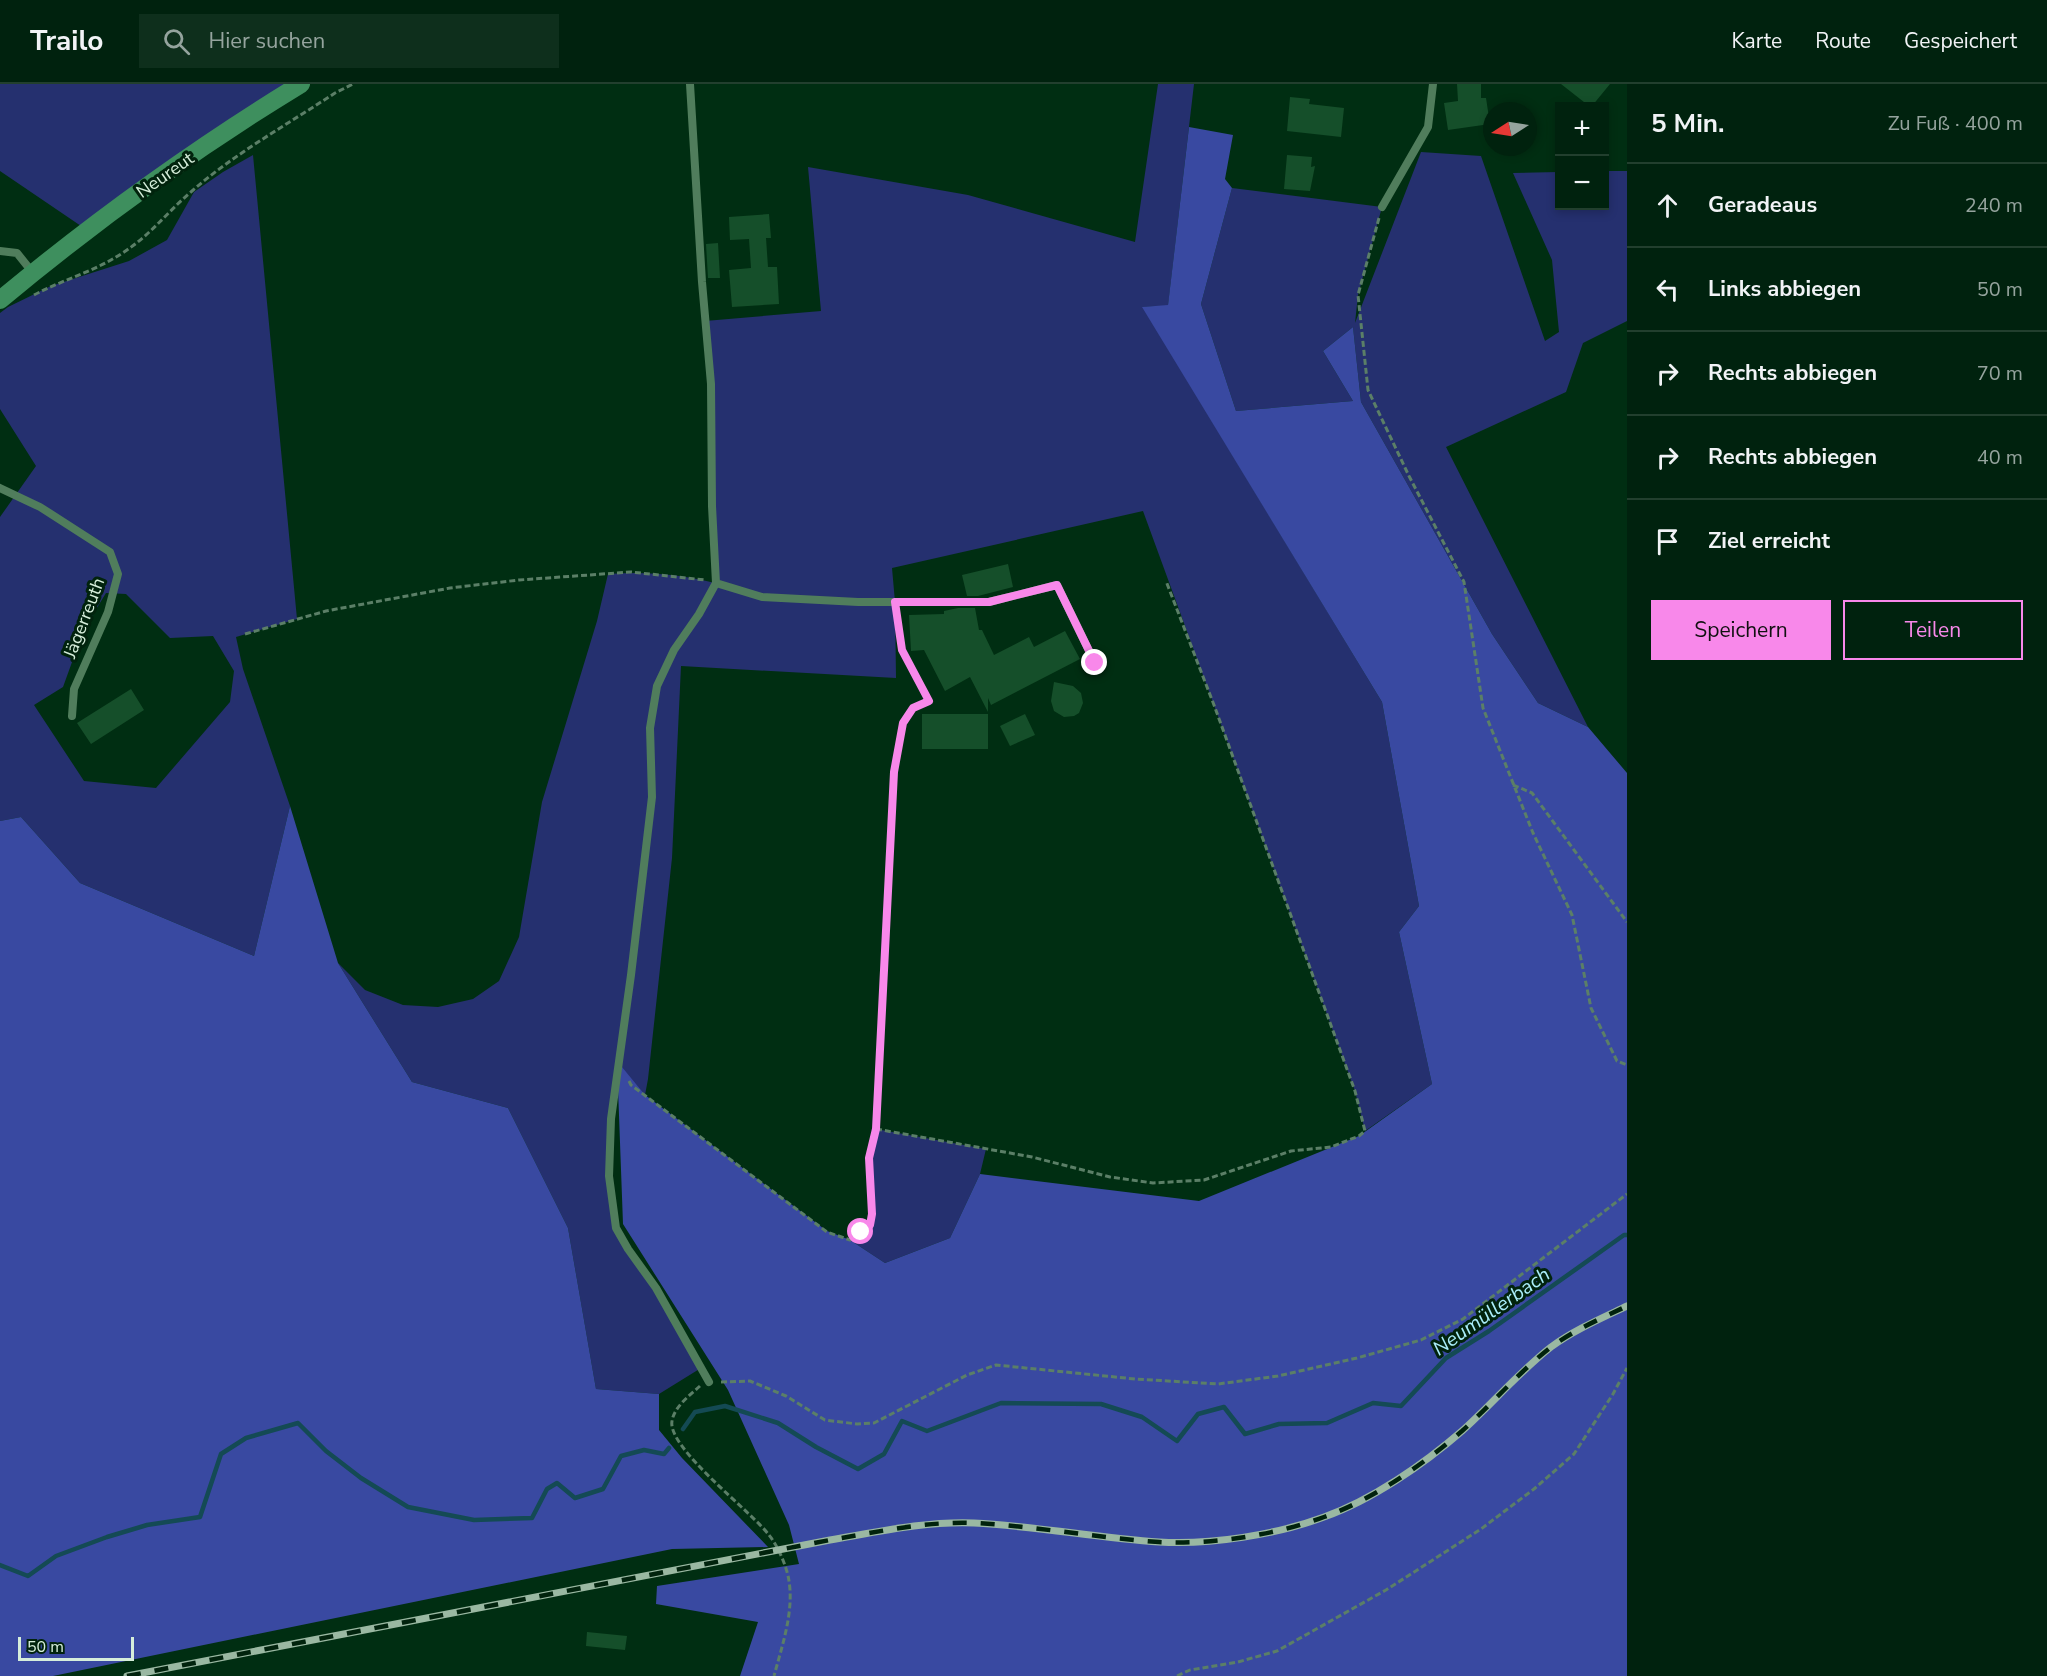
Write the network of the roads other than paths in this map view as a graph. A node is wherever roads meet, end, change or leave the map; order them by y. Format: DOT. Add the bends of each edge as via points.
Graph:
graph roads {
  1 [pos="301,84"];
  2 [pos="690,84"];
  3 [pos="1433,84"];
  4 [pos="1382,207"];
  5 [pos="0,251"];
  6 [pos="33,273"];
  7 [pos="0,300"];
  8 [pos="0,488"];
  9 [pos="716,583"];
  10 [pos="1095,663"];
  11 [pos="72,716"];
  12 [pos="709,1382"];
  1 -- 6 [label="street, Neureut" via="154,181"];
  2 -- 9 [label="lane" via="711,384"];
  3 -- 4 [label="lane" via="1428,127"];
  5 -- 6 [label="lane" via="17,253"];
  6 -- 7 [label="street, Neureut"];
  8 -- 11 [label="lane, Jägerreuth" via="40,507 110,552 118,574 108,612 74,690"];
  9 -- 10 [label="lane" via="762,597 858,602 989,602 1057,585"];
  9 -- 12 [label="lane" via="674,650 657,686 650,728 652,797 610,1119 609,1176 616,1228 657,1288"];
}
